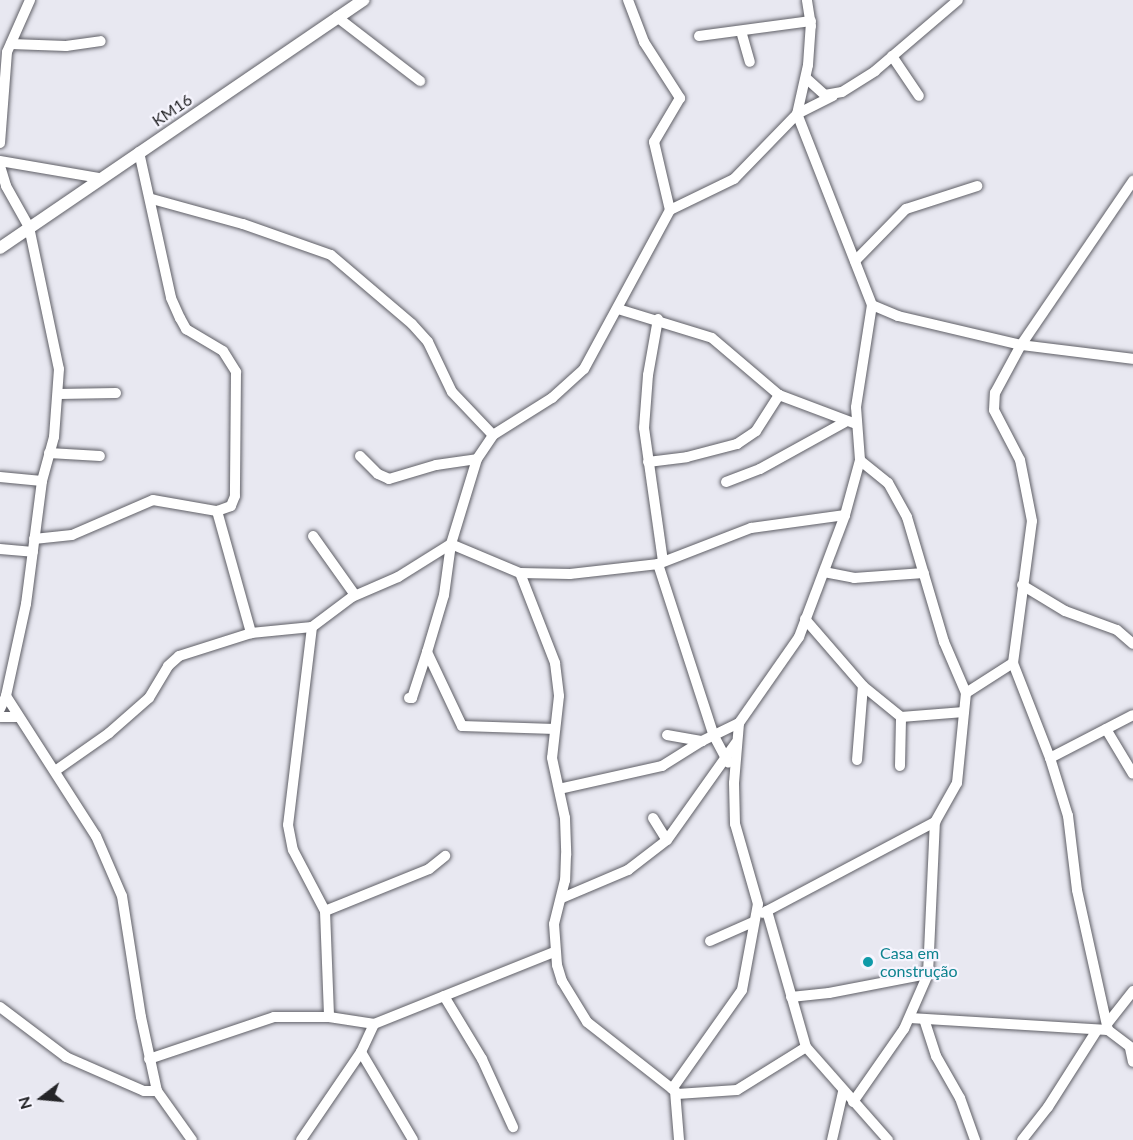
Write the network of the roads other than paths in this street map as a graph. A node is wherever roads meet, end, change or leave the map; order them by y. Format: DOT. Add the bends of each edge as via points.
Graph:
graph roads {
  1 [pos="30,0"];
  2 [pos="364,0"];
  3 [pos="628,0"];
  4 [pos="807,0"];
  5 [pos="958,0"];
  6 [pos="336,17"];
  7 [pos="811,21"];
  8 [pos="741,32"];
  9 [pos="699,36"];
  10 [pos="101,41"];
  11 [pos="11,44"];
  12 [pos="892,56"];
  13 [pos="750,62"];
  14 [pos="806,78"];
  15 [pos="420,81"];
  16 [pos="834,96"];
  17 [pos="919,96"];
  18 [pos="797,114"];
  19 [pos="0,143"];
  20 [pos="139,152"];
  21 [pos="0,161"];
  22 [pos="0,166"];
  23 [pos="99,178"];
  24 [pos="1133,181"];
  25 [pos="977,186"];
  26 [pos="152,199"];
  27 [pos="670,210"];
  28 [pos="29,227"];
  29 [pos="0,248"];
  30 [pos="855,261"];
  31 [pos="872,304"];
  32 [pos="618,309"];
  33 [pos="658,319"];
  34 [pos="1021,345"];
  35 [pos="1133,360"];
  36 [pos="116,393"];
  37 [pos="59,394"];
  38 [pos="779,395"];
  39 [pos="850,423"];
  40 [pos="493,435"];
  41 [pos="49,453"];
  42 [pos="100,456"];
  43 [pos="360,456"];
  44 [pos="477,459"];
  45 [pos="860,460"];
  46 [pos="648,462"];
  47 [pos="0,477"];
  48 [pos="42,481"];
  49 [pos="726,482"];
  50 [pos="217,511"];
  51 [pos="845,515"];
  52 [pos="313,536"];
  53 [pos="34,539"];
  54 [pos="451,544"];
  55 [pos="0,549"];
  56 [pos="33,552"];
  57 [pos="661,562"];
  58 [pos="824,572"];
  59 [pos="520,573"];
  60 [pos="924,573"];
  61 [pos="1022,585"];
  62 [pos="355,595"];
  63 [pos="805,619"];
  64 [pos="312,627"];
  65 [pos="251,633"];
  66 [pos="1132,639"];
  67 [pos="428,652"];
  68 [pos="1013,663"];
  69 [pos="864,686"];
  70 [pos="966,693"];
  71 [pos="6,696"];
  72 [pos="408,698"];
  73 [pos="0,710"];
  74 [pos="964,712"];
  75 [pos="1133,715"];
  76 [pos="0,717"];
  77 [pos="17,717"];
  78 [pos="901,717"];
  79 [pos="739,723"];
  80 [pos="555,729"];
  81 [pos="1106,729"];
  82 [pos="667,735"];
  83 [pos="714,736"];
  84 [pos="702,741"];
  85 [pos="736,742"];
  86 [pos="726,758"];
  87 [pos="1050,758"];
  88 [pos="857,760"];
  89 [pos="900,766"];
  90 [pos="55,771"];
  91 [pos="735,772"];
  92 [pos="1133,774"];
  93 [pos="559,789"];
  94 [pos="653,818"];
  95 [pos="935,822"];
  96 [pos="667,840"];
  97 [pos="445,856"];
  98 [pos="562,898"];
  99 [pos="325,911"];
  100 [pos="767,911"];
  101 [pos="754,919"];
  102 [pos="710,941"];
  103 [pos="555,952"];
  104 [pos="928,974"];
  105 [pos="1133,991"];
  106 [pos="444,996"];
  107 [pos="792,997"];
  108 [pos="0,1008"];
  109 [pos="329,1017"];
  110 [pos="910,1018"];
  111 [pos="924,1019"];
  112 [pos="374,1024"];
  113 [pos="1104,1028"];
  114 [pos="806,1047"];
  115 [pos="1132,1048"];
  116 [pos="361,1052"];
  117 [pos="149,1059"];
  118 [pos="1133,1062"];
  119 [pos="157,1091"];
  120 [pos="674,1091"];
  121 [pos="843,1092"];
  122 [pos="853,1102"];
  123 [pos="513,1127"];
  124 [pos="1023,1138"];
  125 [pos="192,1140"];
  126 [pos="301,1140"];
  127 [pos="413,1140"];
  128 [pos="680,1140"];
  129 [pos="832,1140"];
  130 [pos="888,1140"];
  131 [pos="975,1140"];
  132 [pos="1038,1140"];
  1 -- 11 [label="street"];
  2 -- 6 [label="street, KM16"];
  3 -- 27 [label="street" via="644,42 680,98 654,142"];
  4 -- 7 [label="street"];
  5 -- 12 [label="street"];
  6 -- 15 [label="street"];
  6 -- 20 [label="street, KM16"];
  7 -- 8 [label="street"];
  7 -- 14 [label="street"];
  8 -- 9 [label="street"];
  8 -- 13 [label="street"];
  10 -- 11 [label="street" via="66,46"];
  11 -- 19 [label="street" via="5,65"];
  12 -- 16 [label="street"];
  12 -- 17 [label="street"];
  14 -- 16 [label="street" via="825,95"];
  14 -- 18 [label="street"];
  16 -- 18 [label="street"];
  18 -- 27 [label="street" via="734,179"];
  18 -- 30 [label="street"];
  20 -- 23 [label="street, KM16"];
  20 -- 26 [label="street"];
  21 -- 23 [label="street"];
  22 -- 28 [label="street" via="6,186"];
  23 -- 28 [label="street, KM16"];
  24 -- 34 [label="street"];
  25 -- 30 [label="street" via="906,209"];
  26 -- 40 [label="street" via="243,224 331,255 412,324 428,342 452,392"];
  26 -- 50 [label="street" via="171,298 180,318 186,329 223,351 236,372 235,496 231,506"];
  27 -- 32 [label="street"];
  28 -- 29 [label="street, KM16"];
  28 -- 37 [label="street" via="51,320"];
  30 -- 31 [label="street"];
  31 -- 34 [label="street" via="898,316"];
  31 -- 39 [label="street"];
  32 -- 33 [label="street"];
  32 -- 40 [label="street" via="584,369 552,398"];
  33 -- 38 [label="street" via="712,338"];
  33 -- 46 [label="street" via="644,407"];
  34 -- 35 [label="street"];
  34 -- 61 [label="street" via="995,393 994,410 1020,460 1030,496 1032,521"];
  36 -- 37 [label="street"];
  37 -- 41 [label="street"];
  38 -- 39 [label="street"];
  38 -- 46 [label="street" via="756,431 737,444 687,458"];
  39 -- 45 [label="street"];
  39 -- 49 [label="street"];
  40 -- 44 [label="street"];
  41 -- 42 [label="street"];
  41 -- 48 [label="street"];
  43 -- 44 [label="street" via="389,479 436,465"];
  44 -- 54 [label="street"];
  45 -- 51 [label="street"];
  45 -- 60 [label="street" via="888,483 907,517"];
  46 -- 57 [label="street"];
  47 -- 48 [label="street"];
  48 -- 53 [label="street"];
  50 -- 53 [label="street" via="153,500 72,535"];
  50 -- 65 [label="street"];
  51 -- 57 [label="street" via="768,524"];
  51 -- 58 [label="street"];
  52 -- 62 [label="street"];
  53 -- 56 [label="street"];
  54 -- 59 [label="street"];
  54 -- 62 [label="street" via="398,577"];
  54 -- 67 [label="street" via="444,595"];
  55 -- 56 [label="street"];
  56 -- 71 [label="street"];
  57 -- 59 [label="street" via="570,574"];
  57 -- 83 [label="street"];
  58 -- 60 [label="street" via="854,578"];
  58 -- 63 [label="street"];
  59 -- 80 [label="street" via="555,663 559,696"];
  60 -- 70 [label="street" via="944,642"];
  61 -- 66 [label="street" via="1052,605"];
  61 -- 68 [label="street"];
  62 -- 64 [label="street"];
  63 -- 69 [label="street"];
  63 -- 79 [label="street" via="786,659"];
  64 -- 65 [label="street"];
  64 -- 99 [label="street" via="288,825 293,850"];
  65 -- 90 [label="street" via="172,661 149,698 109,734"];
  67 -- 72 [label="street" via="412,698"];
  67 -- 80 [label="street" via="462,726"];
  68 -- 70 [label="street"];
  68 -- 87 [label="street"];
  69 -- 78 [label="street"];
  69 -- 88 [label="street"];
  70 -- 74 [label="street"];
  71 -- 73 [label="street"];
  71 -- 77 [label="street"];
  74 -- 78 [label="street"];
  74 -- 95 [label="street" via="957,783"];
  75 -- 81 [label="street"];
  76 -- 77 [label="street"];
  77 -- 90 [label="street"];
  78 -- 89 [label="street"];
  79 -- 83 [label="street"];
  79 -- 85 [label="street"];
  80 -- 93 [label="street" via="552,759"];
  81 -- 87 [label="street"];
  81 -- 92 [label="street"];
  82 -- 84 [label="street"];
  83 -- 84 [label="street"];
  83 -- 86 [label="street"];
  84 -- 93 [label="street" via="662,766"];
  85 -- 86 [label="street"];
  85 -- 91 [label="street"];
  86 -- 91 [label="street"];
  86 -- 96 [label="street"];
  87 -- 113 [label="street" via="1068,816 1077,890"];
  90 -- 117 [label="street" via="86,817 122,896"];
  91 -- 101 [label="street" via="735,824 758,904"];
  93 -- 98 [label="street" via="565,818"];
  94 -- 96 [label="street"];
  95 -- 100 [label="street"];
  95 -- 104 [label="street"];
  96 -- 98 [label="street" via="628,870"];
  97 -- 99 [label="street" via="429,870"];
  98 -- 103 [label="street" via="554,924"];
  99 -- 109 [label="street"];
  100 -- 101 [label="street"];
  100 -- 107 [label="street"];
  101 -- 102 [label="street"];
  101 -- 120 [label="street" via="742,990"];
  103 -- 106 [label="street"];
  103 -- 120 [label="street" via="562,981 587,1022"];
  104 -- 107 [label="street"];
  104 -- 110 [label="street"];
  105 -- 113 [label="street"];
  106 -- 112 [label="street"];
  106 -- 123 [label="street" via="482,1059"];
  107 -- 114 [label="street"];
  108 -- 119 [label="street" via="66,1057 144,1091"];
  109 -- 112 [label="street"];
  109 -- 117 [label="street" via="274,1017"];
  110 -- 111 [label="street"];
  110 -- 122 [label="street"];
  111 -- 113 [label="street"];
  111 -- 131 [label="street" via="936,1056 960,1098"];
  112 -- 116 [label="street"];
  113 -- 115 [label="street"];
  113 -- 124 [label="street"];
  114 -- 120 [label="street" via="737,1090"];
  114 -- 121 [label="street"];
  115 -- 118 [label="street"];
  116 -- 126 [label="street"];
  116 -- 127 [label="street"];
  117 -- 119 [label="street"];
  119 -- 125 [label="street"];
  120 -- 128 [label="street"];
  121 -- 122 [label="street"];
  121 -- 129 [label="street"];
  122 -- 130 [label="street"];
  124 -- 132 [label="street"];
}
